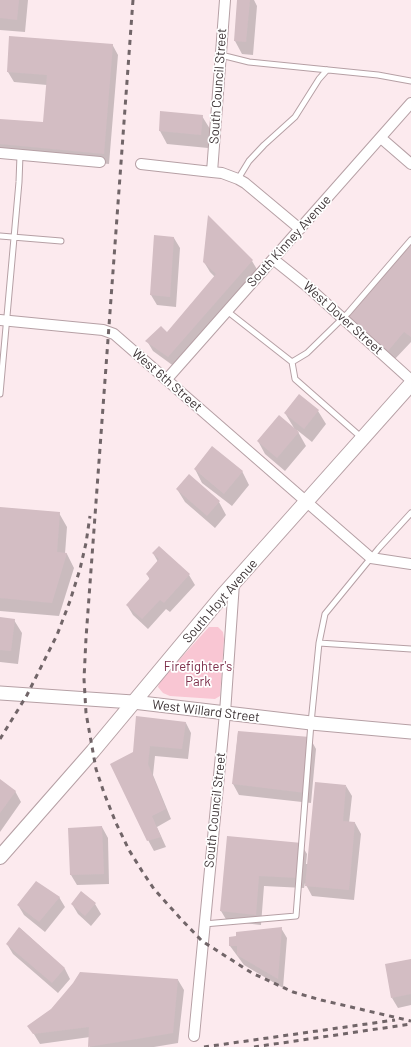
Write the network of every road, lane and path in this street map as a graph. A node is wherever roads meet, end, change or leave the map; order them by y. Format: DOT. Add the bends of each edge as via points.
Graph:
graph roads {
  1 [pos="225,0"];
  2 [pos="221,55"];
  3 [pos="327,70"];
  4 [pos="411,81"];
  5 [pos="411,103"];
  6 [pos="381,138"];
  7 [pos="0,153"];
  8 [pos="20,154"];
  9 [pos="100,162"];
  10 [pos="141,164"];
  11 [pos="411,164"];
  12 [pos="212,172"];
  13 [pos="238,179"];
  14 [pos="300,229"];
  15 [pos="0,236"];
  16 [pos="14,237"];
  17 [pos="411,240"];
  18 [pos="61,241"];
  19 [pos="273,259"];
  20 [pos="227,311"];
  21 [pos="341,318"];
  22 [pos="3,320"];
  23 [pos="292,362"];
  24 [pos="167,379"];
  25 [pos="411,380"];
  26 [pos="411,384"];
  27 [pos="0,394"];
  28 [pos="363,439"];
  29 [pos="307,502"];
  30 [pos="411,513"];
  31 [pos="371,558"];
  32 [pos="411,564"];
  33 [pos="234,584"];
  34 [pos="319,643"];
  35 [pos="411,649"];
  36 [pos="0,693"];
  37 [pos="133,702"];
  38 [pos="225,713"];
  39 [pos="311,723"];
  40 [pos="411,732"];
  41 [pos="0,856"];
  42 [pos="204,924"];
  43 [pos="194,1036"];
  1 -- 2 [label="street, South Council Street"];
  2 -- 3 [label="lane" via="249,62"];
  2 -- 12 [label="street, South Council Street"];
  3 -- 4 [label="lane"];
  3 -- 13 [label="lane" via="295,117 249,161"];
  5 -- 6 [label="street, South Kinney Avenue"];
  6 -- 11 [label="street"];
  6 -- 14 [label="street, South Kinney Avenue"];
  7 -- 8 [label="street"];
  8 -- 9 [label="street"];
  8 -- 16 [label="lane"];
  10 -- 12 [label="street"];
  12 -- 13 [label="street"];
  13 -- 14 [label="street"];
  14 -- 19 [label="street, South Kinney Avenue"];
  15 -- 16 [label="lane"];
  16 -- 18 [label="lane"];
  16 -- 22 [label="lane"];
  17 -- 21 [label="lane"];
  19 -- 20 [label="street, South Kinney Avenue"];
  19 -- 21 [label="street, West Dover Street"];
  20 -- 23 [label="lane"];
  20 -- 24 [label="street, South Kinney Avenue"];
  21 -- 23 [label="lane" via="308,353"];
  21 -- 25 [label="street, West Dover Street"];
  22 -- 24 [label="street, West 6th Street" via="108,331"];
  22 -- 27 [label="lane"];
  23 -- 28 [label="lane" via="295,379"];
  24 -- 29 [label="street, West 6th Street"];
  26 -- 28 [label="main road, South Hoyt Avenue"];
  28 -- 29 [label="main road, South Hoyt Avenue"];
  29 -- 31 [label="street, West 6th Street"];
  29 -- 33 [label="main road, South Hoyt Avenue"];
  30 -- 31 [label="lane"];
  31 -- 32 [label="street"];
  31 -- 34 [label="lane" via="325,614"];
  33 -- 37 [label="main road, South Hoyt Avenue"];
  33 -- 38 [label="street, South Council Street"];
  34 -- 35 [label="lane"];
  34 -- 39 [label="lane"];
  36 -- 37 [label="street, West Willard Street"];
  37 -- 38 [label="street, West Willard Street"];
  37 -- 41 [label="main road, South Hoyt Avenue"];
  38 -- 39 [label="street, West Willard Street"];
  38 -- 42 [label="street, South Council Street"];
  39 -- 40 [label="street, West Willard Street"];
  39 -- 42 [label="lane" via="296,916"];
  42 -- 43 [label="street, South Council Street"];
}
